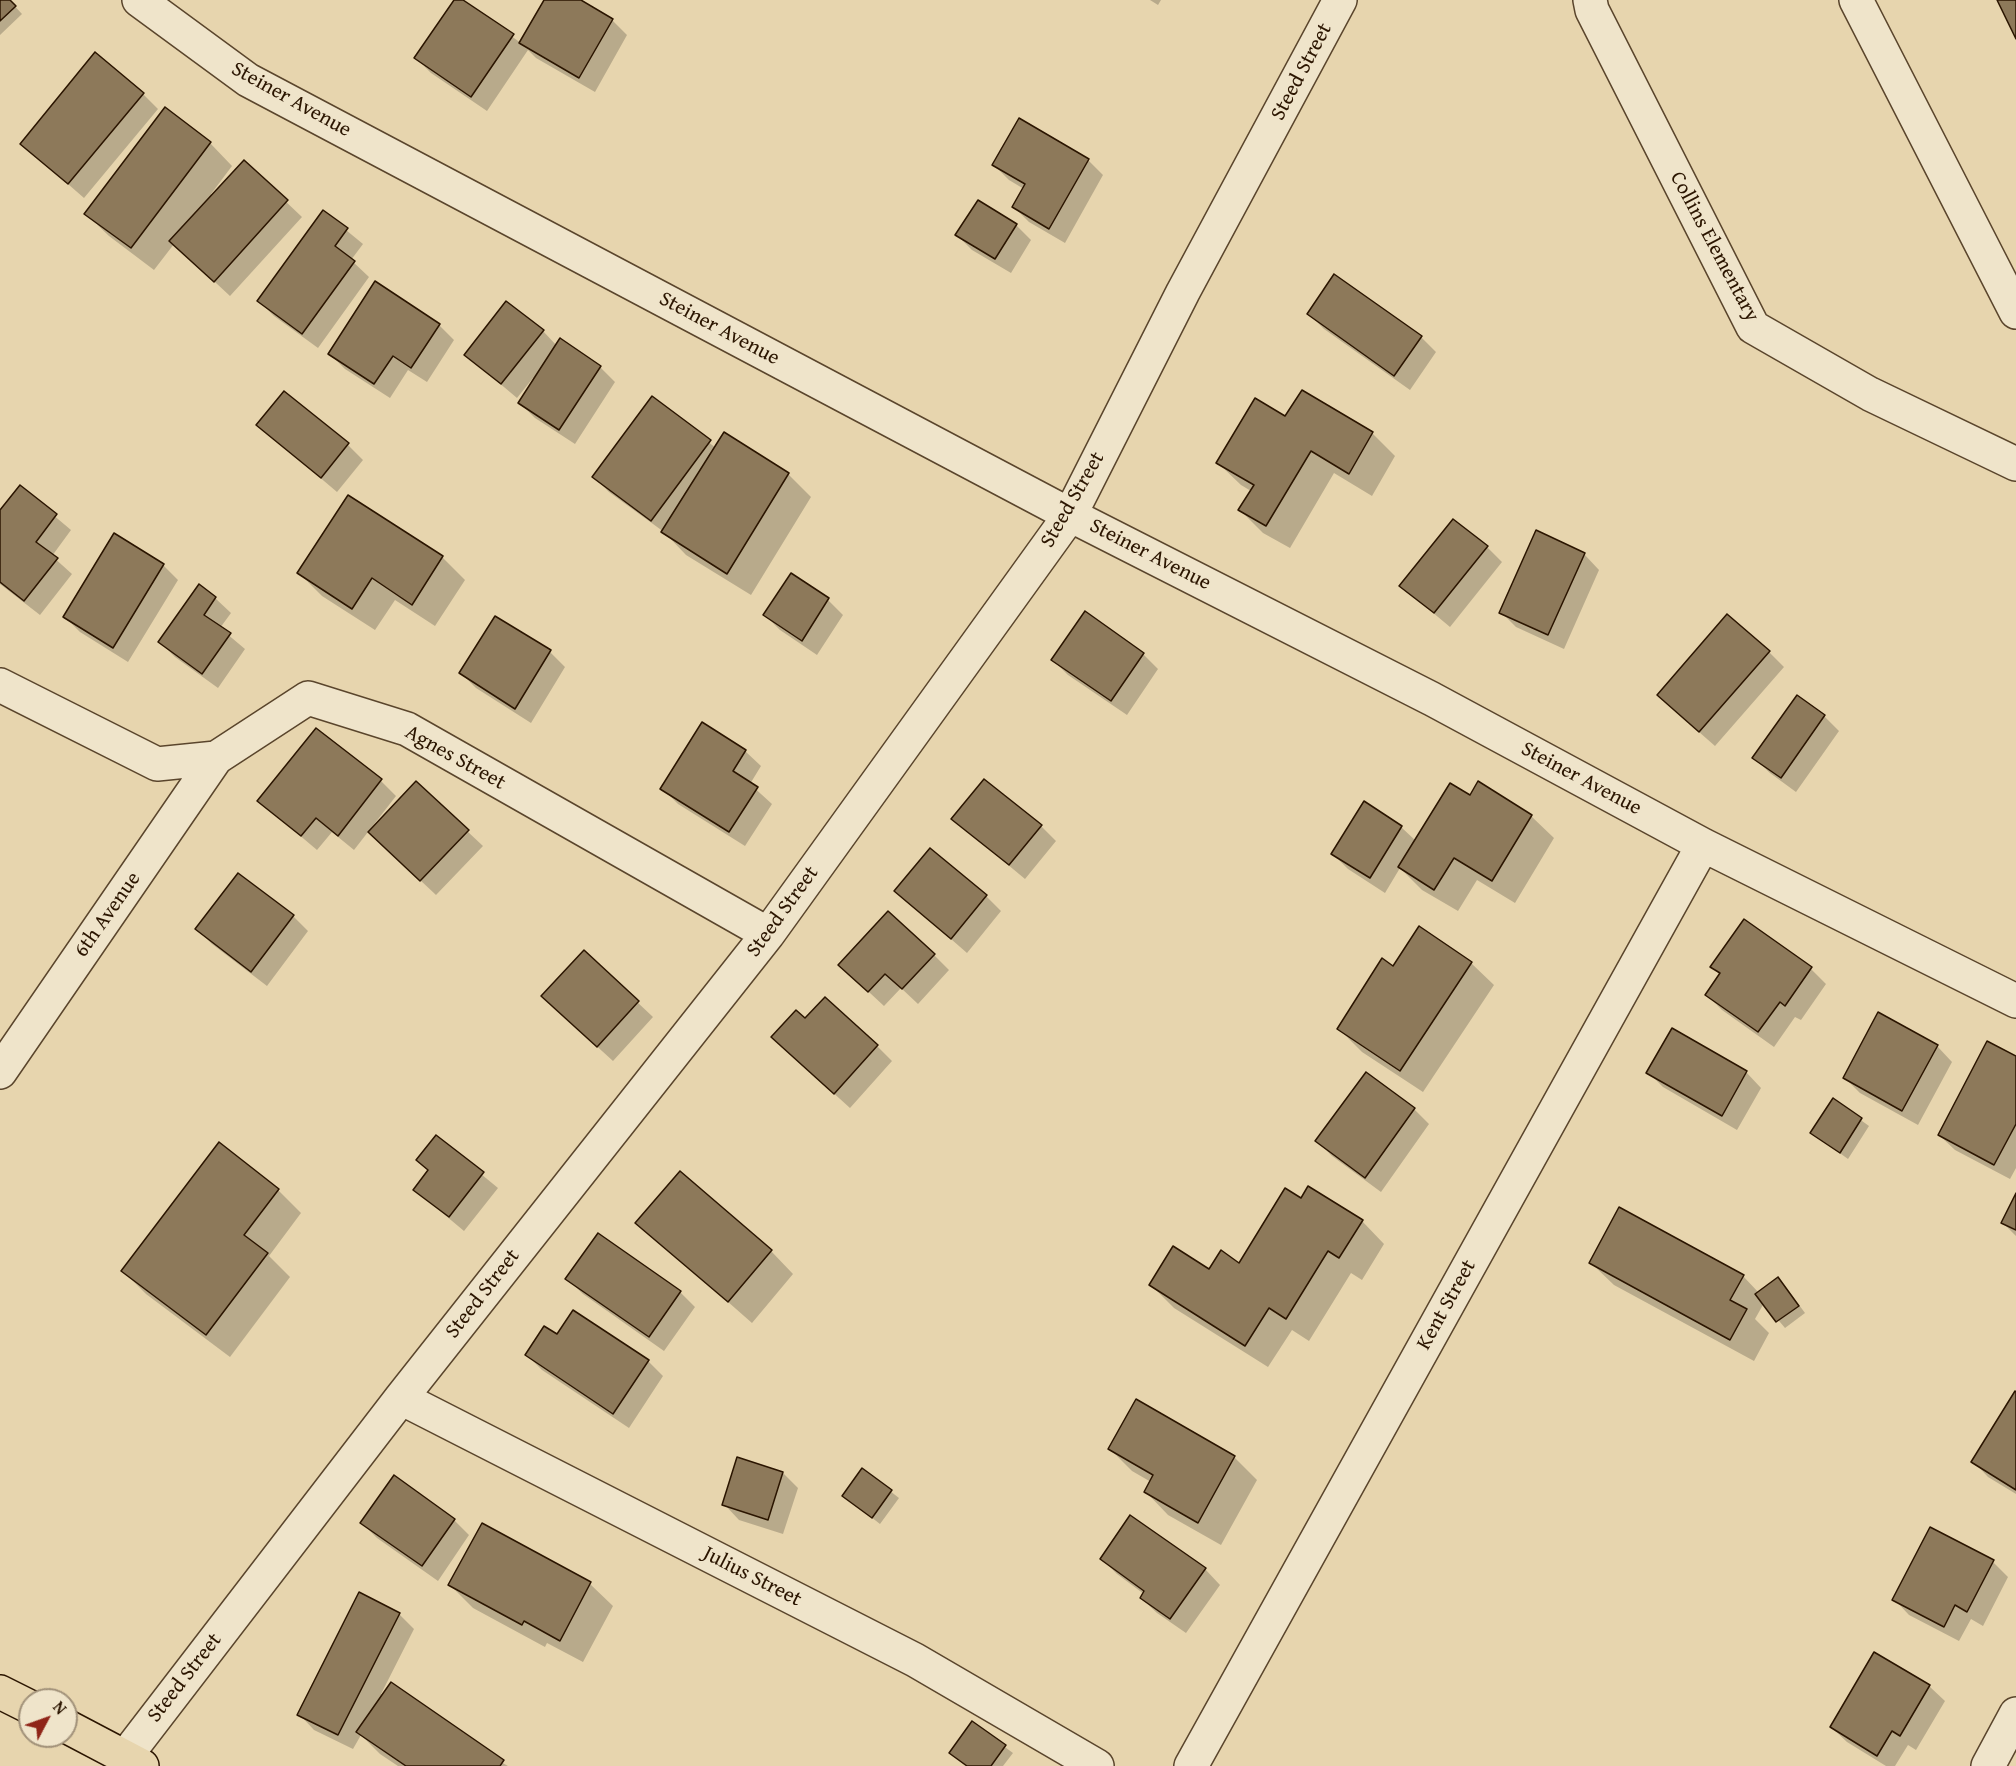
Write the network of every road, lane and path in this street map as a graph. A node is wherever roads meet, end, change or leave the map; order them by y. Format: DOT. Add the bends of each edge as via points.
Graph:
graph roads {
  1 [pos="139,0"];
  2 [pos="1340,0"];
  3 [pos="1590,0"];
  4 [pos="1856,0"];
  5 [pos="2016,312"];
  6 [pos="2016,464"];
  7 [pos="1070,514"];
  8 [pos="0,685"];
  9 [pos="216,758"];
  10 [pos="1702,845"];
  11 [pos="768,934"];
  12 [pos="2016,1001"];
  13 [pos="0,1072"];
  14 [pos="401,1398"];
  15 [pos="0,1692"];
  16 [pos="18,1701"];
  17 [pos="2016,1714"];
  18 [pos="78,1733"];
  19 [pos="130,1763"];
  20 [pos="1096,1766"];
  21 [pos="1191,1766"];
  22 [pos="1988,1766"];
  1 -- 7 [label="street, Steiner Avenue" via="248,80"];
  2 -- 7 [label="street, Steed Street" via="1183,292"];
  3 -- 6 [label="street, Collins Elementary" via="1753,327 1870,394"];
  4 -- 5 [label="street"];
  7 -- 10 [label="street, Steiner Avenue" via="1432,699"];
  7 -- 11 [label="street, Steed Street"];
  8 -- 9 [label="street, Agnes Street" via="157,764"];
  9 -- 11 [label="street, Agnes Street" via="308,698 408,729"];
  9 -- 13 [label="street, 6th Avenue"];
  10 -- 12 [label="street, Steiner Avenue"];
  10 -- 21 [label="street, Kent Street"];
  11 -- 14 [label="street, Steed Street"];
  14 -- 19 [label="street, Steed Street"];
  14 -- 20 [label="street, Julius Street" via="915,1660"];
  15 -- 16 [label="main road"];
  17 -- 22 [label="street"];
  18 -- 19 [label="main road"];
}
